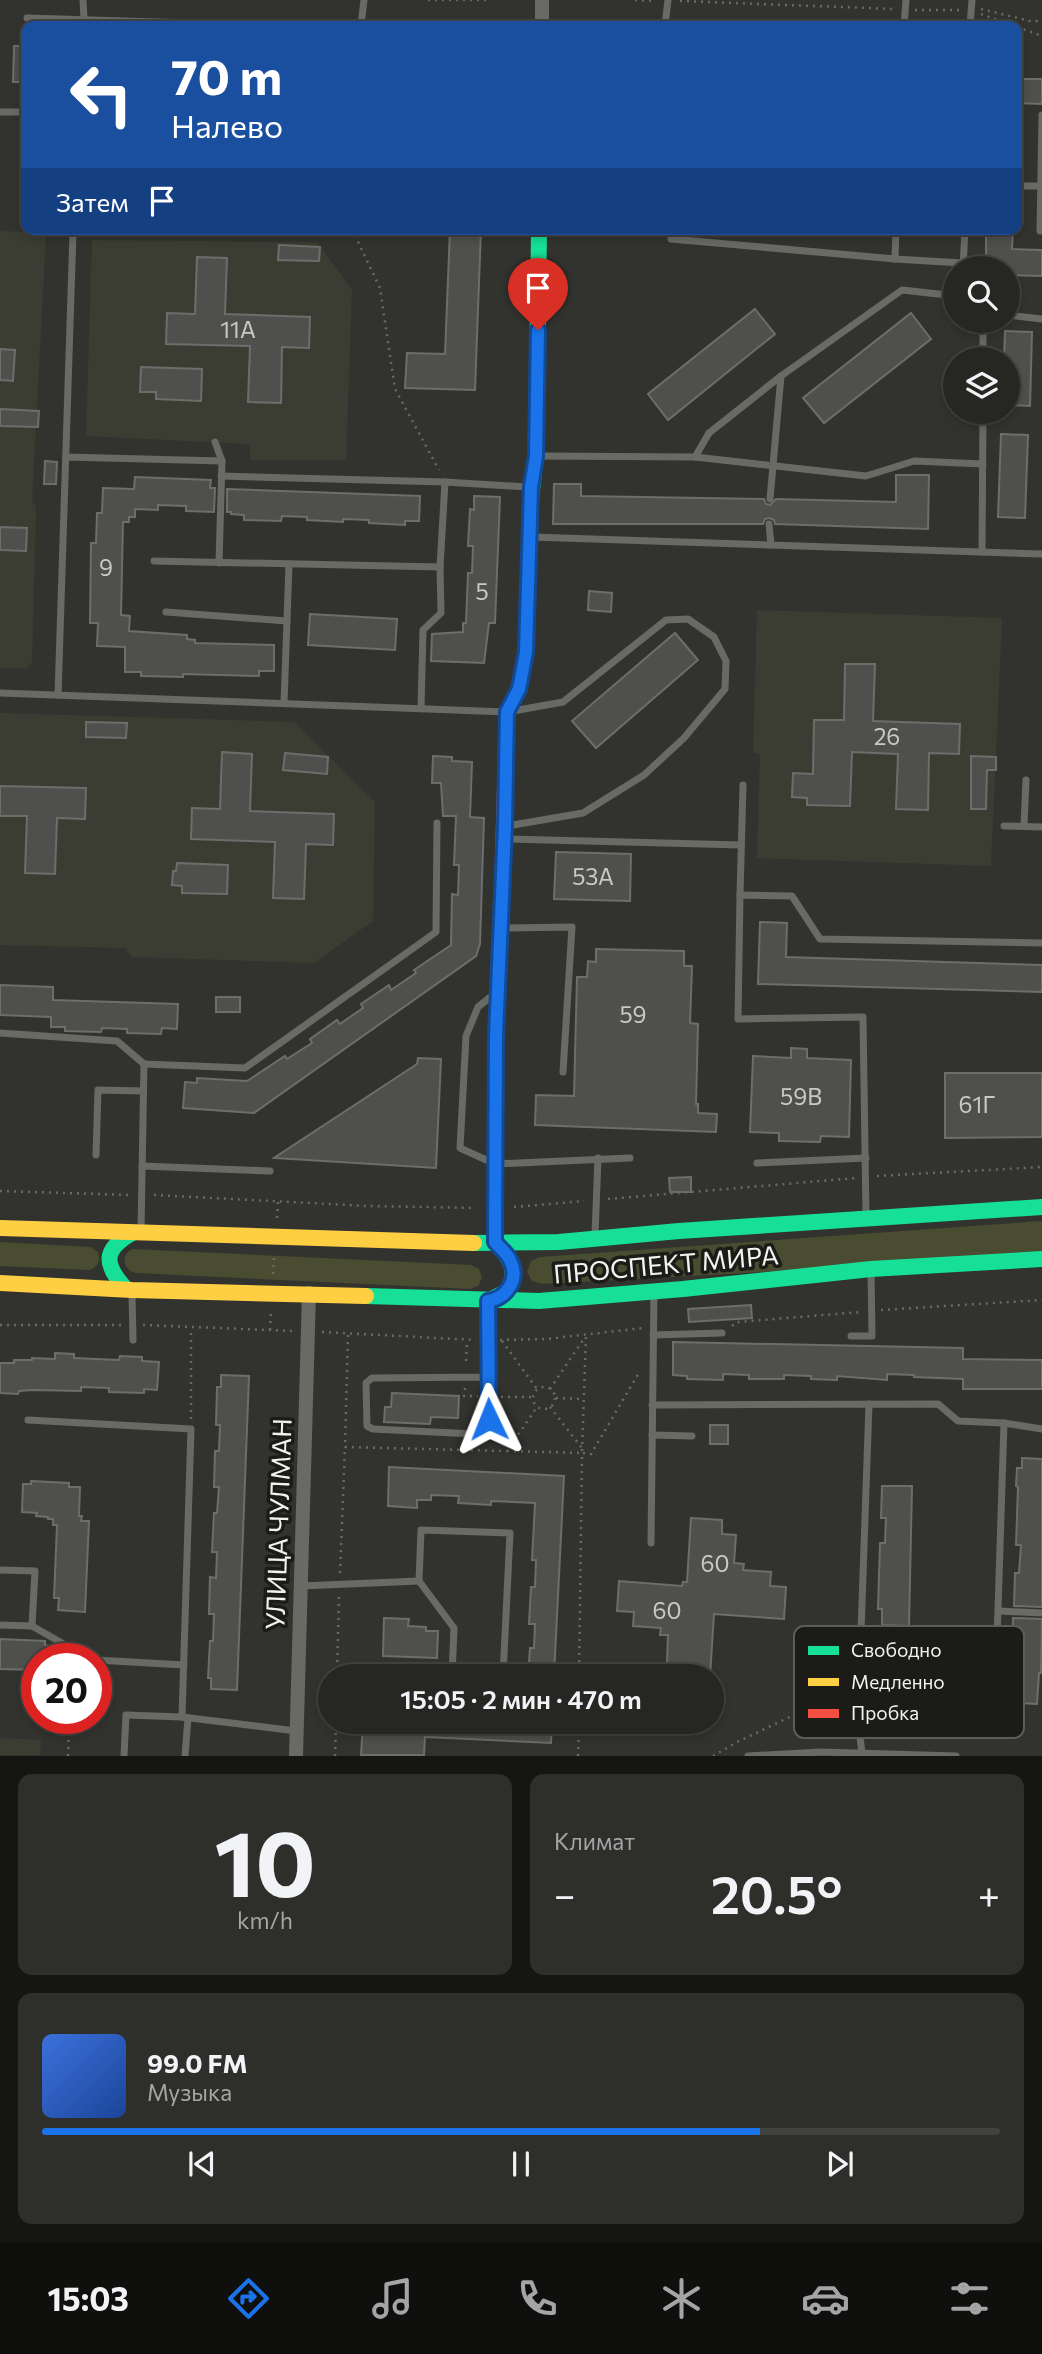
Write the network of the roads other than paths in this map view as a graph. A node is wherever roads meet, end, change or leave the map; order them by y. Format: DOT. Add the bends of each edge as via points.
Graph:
graph roads {
  1 [pos="83,0"];
  2 [pos="364,0"];
  3 [pos="542,0"];
  4 [pos="906,0"];
  5 [pos="972,0"];
  6 [pos="668,1"];
  7 [pos="27,18"];
  8 [pos="84,19"];
  9 [pos="143,21"];
  10 [pos="362,21"];
  11 [pos="542,21"];
  12 [pos="666,21"];
  13 [pos="904,21"];
  14 [pos="970,21"];
  15 [pos="0,112"];
  16 [pos="21,112"];
  17 [pos="1042,115"];
  18 [pos="1022,186"];
  19 [pos="1041,186"];
  20 [pos="1042,231"];
  21 [pos="73,235"];
  22 [pos="539,235"];
  23 [pos="896,235"];
  24 [pos="965,235"];
  25 [pos="671,239"];
  26 [pos="964,256"];
  27 [pos="895,259"];
  28 [pos="943,263"];
  29 [pos="943,295"];
  30 [pos="1020,316"];
  31 [pos="1042,319"];
  32 [pos="781,376"];
  33 [pos="983,424"];
  34 [pos="215,442"];
  35 [pos="536,456"];
  36 [pos="66,457"];
  37 [pos="695,457"];
  38 [pos="222,461"];
  39 [pos="983,464"];
  40 [pos="774,467"];
  41 [pos="221,476"];
  42 [pos="445,482"];
  43 [pos="531,487"];
  44 [pos="770,499"];
  45 [pos="769,524"];
  46 [pos="531,537"];
  47 [pos="771,545"];
  48 [pos="982,552"];
  49 [pos="1042,554"];
  50 [pos="154,561"];
  51 [pos="219,563"];
  52 [pos="289,564"];
  53 [pos="440,567"];
  54 [pos="166,612"];
  55 [pos="287,621"];
  56 [pos="0,693"];
  57 [pos="58,695"];
  58 [pos="285,703"];
  59 [pos="421,708"];
  60 [pos="507,712"];
  61 [pos="1026,780"];
  62 [pos="743,786"];
  63 [pos="438,823"];
  64 [pos="1004,826"];
  65 [pos="1024,826"];
  66 [pos="1042,827"];
  67 [pos="505,832"];
  68 [pos="741,845"];
  69 [pos="740,895"];
  70 [pos="501,928"];
  71 [pos="1042,943"];
  72 [pos="498,991"];
  73 [pos="0,1033"];
  74 [pos="144,1064"];
  75 [pos="563,1072"];
  76 [pos="143,1091"];
  77 [pos="96,1155"];
  78 [pos="598,1158"];
  79 [pos="630,1158"];
  80 [pos="866,1158"];
  81 [pos="757,1163"];
  82 [pos="495,1164"];
  83 [pos="142,1166"];
  84 [pos="270,1171"];
  85 [pos="1042,1207"];
  86 [pos="866,1219"];
  87 [pos="0,1228"];
  88 [pos="136,1233"];
  89 [pos="594,1239"];
  90 [pos="495,1242"];
  91 [pos="1042,1259"];
  92 [pos="871,1269"];
  93 [pos="0,1283"];
  94 [pos="129,1289"];
  95 [pos="654,1292"];
  96 [pos="309,1293"];
  97 [pos="488,1301"];
  98 [pos="722,1333"];
  99 [pos="653,1335"];
  100 [pos="851,1336"];
  101 [pos="133,1340"];
  102 [pos="488,1377"];
  103 [pos="652,1405"];
  104 [pos="869,1405"];
  105 [pos="27,1420"];
  106 [pos="1004,1423"];
  107 [pos="1042,1429"];
  108 [pos="652,1435"];
  109 [pos="692,1436"];
  110 [pos="651,1543"];
  111 [pos="0,1570"];
  112 [pos="419,1581"];
  113 [pos="301,1586"];
  114 [pos="999,1611"];
  115 [pos="1042,1613"];
  116 [pos="0,1625"];
  117 [pos="32,1626"];
  118 [pos="861,1626"];
  119 [pos="998,1626"];
  120 [pos="61,1643"];
  121 [pos="112,1661"];
  122 [pos="452,1664"];
  123 [pos="504,1664"];
  124 [pos="184,1665"];
  125 [pos="185,1717"];
  126 [pos="297,1731"];
  127 [pos="860,1738"];
  128 [pos="862,1753"];
  129 [pos="124,1755"];
  130 [pos="185,1755"];
  131 [pos="296,1755"];
  132 [pos="748,1755"];
  133 [pos="956,1755"];
  1 -- 8 [label="lane"];
  2 -- 10 [label="lane"];
  3 -- 11 [label="street"];
  4 -- 13 [label="lane"];
  5 -- 14 [label="lane"];
  6 -- 12 [label="lane"];
  7 -- 8 [label="lane"];
  8 -- 9 [label="lane"];
  15 -- 16 [label="lane"];
  17 -- 19 [label="lane"];
  18 -- 19 [label="lane"];
  19 -- 20 [label="lane"];
  21 -- 36 [label="lane"];
  22 -- 35 [label="main road"];
  23 -- 27 [label="lane"];
  24 -- 26 [label="lane"];
  25 -- 27 [label="lane"];
  27 -- 28 [label="lane"];
  29 -- 32 [label="lane" via="902,290"];
  30 -- 31 [label="lane"];
  32 -- 37 [label="lane" via="709,433"];
  32 -- 40 [label="lane"];
  33 -- 39 [label="lane"];
  34 -- 38 [label="lane"];
  35 -- 37 [label="lane"];
  35 -- 43 [label="main road"];
  36 -- 38 [label="lane"];
  36 -- 57 [label="lane"];
  37 -- 40 [label="lane"];
  38 -- 41 [label="lane"];
  39 -- 40 [label="lane" via="914,461 866,476"];
  39 -- 48 [label="lane"];
  40 -- 44 [label="lane"];
  41 -- 42 [label="lane"];
  41 -- 51 [label="lane"];
  42 -- 43 [label="lane"];
  42 -- 53 [label="lane"];
  43 -- 46 [label="main road"];
  45 -- 47 [label="lane"];
  46 -- 47 [label="lane"];
  46 -- 60 [label="main road" via="526,652 519,689"];
  47 -- 48 [label="lane"];
  48 -- 49 [label="lane"];
  50 -- 51 [label="lane"];
  51 -- 52 [label="lane"];
  52 -- 53 [label="lane"];
  52 -- 55 [label="lane"];
  53 -- 59 [label="lane" via="440,613 423,630"];
  54 -- 55 [label="lane"];
  55 -- 58 [label="lane"];
  56 -- 57 [label="lane"];
  57 -- 58 [label="lane"];
  58 -- 59 [label="lane"];
  59 -- 60 [label="lane"];
  60 -- 67 [label="main road"];
  60 -- 67 [label="lane" via="563,702 666,620 688,619 714,637 726,661 724,690 684,738 644,775 583,813"];
  61 -- 65 [label="lane"];
  62 -- 68 [label="lane"];
  63 -- 74 [label="lane" via="436,932 245,1068"];
  64 -- 65 [label="lane"];
  65 -- 66 [label="lane"];
  67 -- 68 [label="lane"];
  67 -- 70 [label="main road"];
  68 -- 69 [label="lane"];
  69 -- 71 [label="lane" via="792,896 820,939"];
  69 -- 80 [label="lane" via="738,1019 863,1017"];
  70 -- 72 [label="main road"];
  70 -- 75 [label="lane" via="572,927"];
  72 -- 82 [label="main road"];
  72 -- 82 [label="lane" via="478,1007 466,1036 460,1148"];
  73 -- 74 [label="lane" via="117,1041"];
  74 -- 76 [label="lane"];
  76 -- 77 [label="lane" via="98,1090"];
  76 -- 83 [label="lane"];
  78 -- 79 [label="lane"];
  78 -- 82 [label="lane"];
  78 -- 89 [label="lane"];
  80 -- 81 [label="lane"];
  80 -- 86 [label="lane"];
  82 -- 90 [label="main road"];
  83 -- 84 [label="lane"];
  83 -- 88 [label="lane"];
  85 -- 86 [label="main road, ПРОСПЕКТ МИРА"];
  86 -- 89 [label="main road, ПРОСПЕКТ МИРА"];
  87 -- 88 [label="main road, ПРОСПЕКТ МИРА"];
  88 -- 90 [label="main road, ПРОСПЕКТ МИРА"];
  88 -- 94 [label="main road" via="117,1241 109,1254 110,1270"];
  89 -- 90 [label="main road, ПРОСПЕКТ МИРА"];
  90 -- 97 [label="main road" via="510,1259 513,1279 506,1293"];
  91 -- 92 [label="main road, ПРОСПЕКТ МИРА"];
  92 -- 95 [label="main road, ПРОСПЕКТ МИРА"];
  92 -- 100 [label="lane" via="872,1336"];
  93 -- 94 [label="main road, ПРОСПЕКТ МИРА"];
  94 -- 96 [label="main road, ПРОСПЕКТ МИРА"];
  94 -- 101 [label="lane"];
  95 -- 97 [label="main road, ПРОСПЕКТ МИРА"];
  95 -- 99 [label="lane"];
  96 -- 97 [label="main road, ПРОСПЕКТ МИРА"];
  96 -- 113 [label="street, УЛИЦА ЧУЛМАН"];
  97 -- 102 [label="lane"];
  98 -- 99 [label="lane"];
  99 -- 103 [label="lane"];
  102 -- 102 [label="lane" via="372,1378 366,1383 366,1426 474,1434 489,1419"];
  103 -- 104 [label="lane"];
  103 -- 108 [label="lane"];
  104 -- 106 [label="lane" via="938,1404 958,1421"];
  104 -- 118 [label="lane"];
  105 -- 124 [label="lane" via="191,1429"];
  106 -- 107 [label="lane"];
  106 -- 114 [label="lane"];
  108 -- 109 [label="lane"];
  108 -- 110 [label="lane"];
  111 -- 117 [label="lane" via="35,1571"];
  112 -- 113 [label="lane"];
  112 -- 122 [label="lane" via="454,1628"];
  112 -- 123 [label="lane" via="421,1530 510,1533"];
  113 -- 126 [label="street, УЛИЦА ЧУЛМАН"];
  114 -- 115 [label="lane"];
  114 -- 119 [label="lane"];
  116 -- 117 [label="lane"];
  117 -- 120 [label="lane"];
  121 -- 124 [label="lane"];
  124 -- 125 [label="lane"];
  125 -- 126 [label="lane"];
  125 -- 129 [label="lane" via="126,1715"];
  125 -- 130 [label="lane"];
  126 -- 131 [label="street, УЛИЦА ЧУЛМАН"];
  127 -- 128 [label="lane"];
  128 -- 132 [label="lane"];
  128 -- 133 [label="lane"];
}
